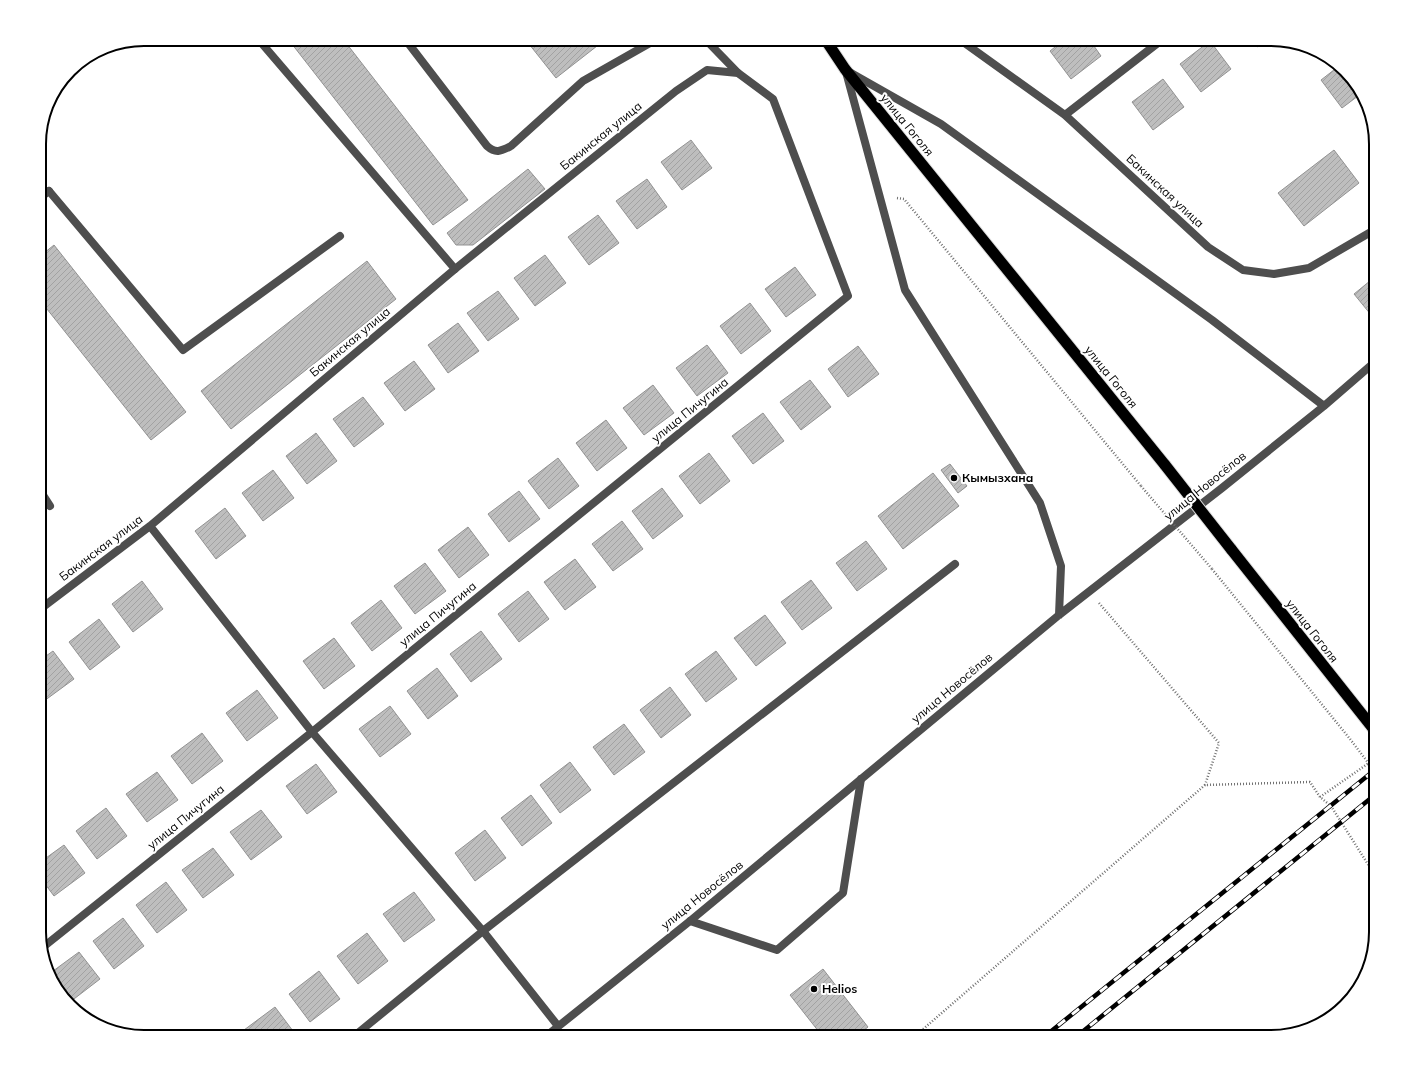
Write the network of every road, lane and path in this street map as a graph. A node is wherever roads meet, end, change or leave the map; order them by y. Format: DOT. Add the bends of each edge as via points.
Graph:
graph roads {
  1 [pos="264,46"];
  2 [pos="410,46"];
  3 [pos="645,46"];
  4 [pos="712,46"];
  5 [pos="829,46"];
  6 [pos="969,46"];
  7 [pos="1154,46"];
  8 [pos="845,69"];
  9 [pos="738,74"];
  10 [pos="1065,115"];
  11 [pos="46,193"];
  12 [pos="884,214"];
  13 [pos="1369,233"];
  14 [pos="340,236"];
  15 [pos="455,270"];
  16 [pos="1369,367"];
  17 [pos="1324,406"];
  18 [pos="46,500"];
  19 [pos="50,506"];
  20 [pos="150,526"];
  21 [pos="955,564"];
  22 [pos="1090,592"];
  23 [pos="46,605"];
  24 [pos="1059,615"];
  25 [pos="1369,723"];
  26 [pos="312,732"];
  27 [pos="1369,763"];
  28 [pos="1369,764"];
  29 [pos="861,779"];
  30 [pos="1205,785"];
  31 [pos="1320,797"];
  32 [pos="1369,866"];
  33 [pos="690,921"];
  34 [pos="483,931"];
  35 [pos="47,944"];
  36 [pos="558,1026"];
  37 [pos="362,1030"];
  38 [pos="553,1030"];
  39 [pos="922,1030"];
  1 -- 15 [label="street"];
  2 -- 3 [label="street" via="487,146 492,151 500,151 511,146 583,81"];
  4 -- 9 [label="street"];
  5 -- 8 [label="highway, улица Гоголя"];
  6 -- 10 [label="street, Бакинская улица"];
  7 -- 10 [label="street"];
  8 -- 12 [label="street"];
  8 -- 17 [label="street" via="941,124 1212,320"];
  8 -- 25 [label="highway, улица Гоголя, bridge" via="1165,464"];
  9 -- 15 [label="street, Бакинская улица" via="707,70 676,91"];
  9 -- 26 [label="street, улица Пичугина" via="773,99 848,296"];
  10 -- 13 [label="street, Бакинская улица" via="1208,247 1243,270 1274,274 1309,268"];
  11 -- 14 [label="street" via="49,191 183,350"];
  12 -- 24 [label="street" via="905,290 1040,503 1061,566"];
  12 -- 28 [label="path, bridge" via="894,198 904,199 1212,569"];
  15 -- 20 [label="street, Бакинская улица"];
  16 -- 17 [label="street, улица Новосёлов"];
  17 -- 22 [label="street, улица Новосёлов"];
  18 -- 19 [label="street"];
  20 -- 23 [label="street, Бакинская улица"];
  20 -- 26 [label="street"];
  21 -- 34 [label="street"];
  22 -- 24 [label="street, улица Новосёлов"];
  22 -- 30 [label="path" via="1219,743"];
  24 -- 29 [label="street, улица Новосёлов"];
  26 -- 34 [label="street"];
  26 -- 35 [label="street, улица Пичугина"];
  27 -- 31 [label="path"];
  29 -- 33 [label="street, улица Новосёлов"];
  29 -- 33 [label="street" via="843,893 777,950"];
  30 -- 31 [label="path" via="1310,782"];
  30 -- 39 [label="path"];
  31 -- 32 [label="path" via="1331,806"];
  33 -- 36 [label="street, улица Новосёлов"];
  34 -- 36 [label="street"];
  34 -- 37 [label="street"];
  36 -- 38 [label="street, улица Новосёлов"];
}
